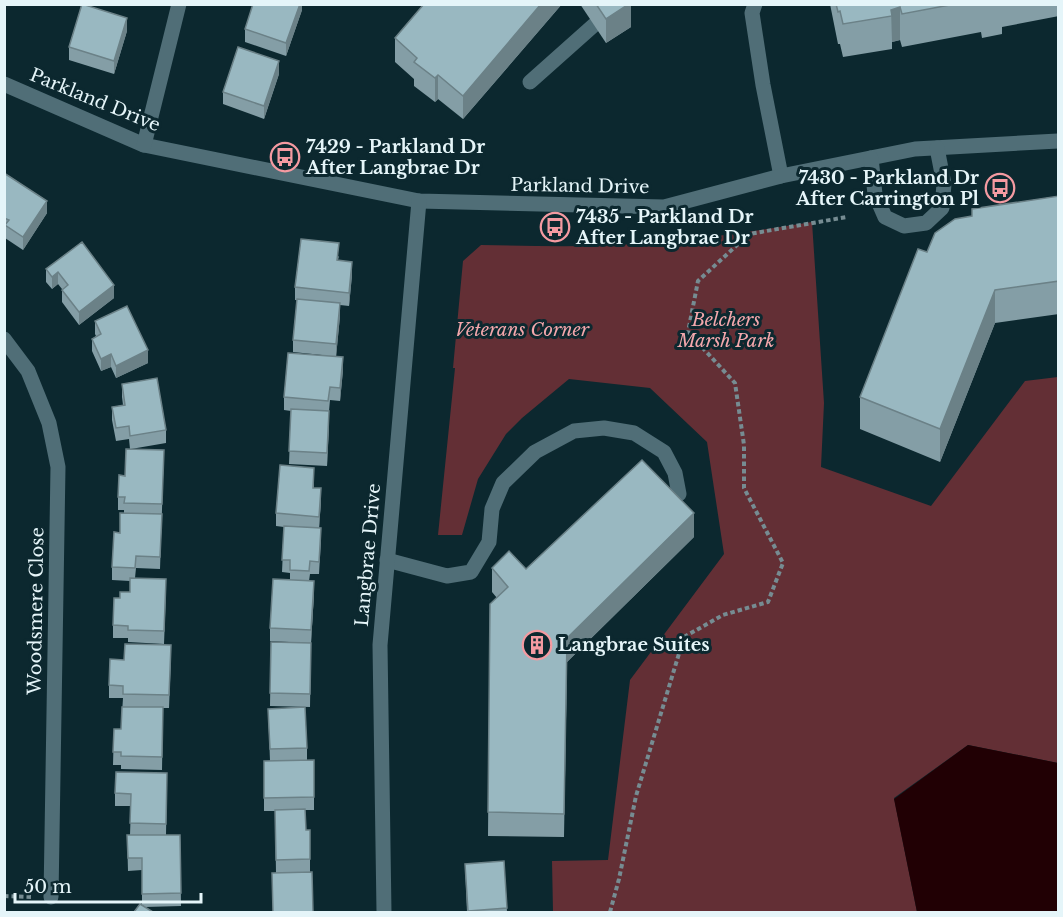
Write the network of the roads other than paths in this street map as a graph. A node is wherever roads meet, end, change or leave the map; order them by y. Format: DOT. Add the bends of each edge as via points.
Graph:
graph roads {
  1 [pos="179,4"];
  2 [pos="755,4"];
  3 [pos="594,25"];
  4 [pos="530,82"];
  5 [pos="4,84"];
  6 [pos="1059,141"];
  7 [pos="144,145"];
  8 [pos="937,148"];
  9 [pos="871,158"];
  10 [pos="781,176"];
  11 [pos="419,201"];
  12 [pos="4,339"];
  13 [pos="678,494"];
  14 [pos="387,560"];
  15 [pos="51,897"];
  16 [pos="384,912"];
  1 -- 7 [label="street"];
  2 -- 10 [label="street" via="752,14"];
  3 -- 4 [label="street"];
  5 -- 7 [label="street, Parkland Drive"];
  6 -- 8 [label="street, Parkland Drive"];
  7 -- 11 [label="street, Parkland Drive"];
  8 -- 9 [label="street, Parkland Drive"];
  8 -- 9 [label="street" via="944,184 942,208 926,223 904,226 885,217 874,194"];
  9 -- 10 [label="street, Parkland Drive"];
  10 -- 11 [label="street, Parkland Drive" via="664,207"];
  11 -- 14 [label="street, Langbrae Drive"];
  12 -- 15 [label="street, Woodsmere Close" via="28,371 49,423 58,467"];
  13 -- 14 [label="street" via="675,473 664,452 634,433 604,428 574,431 535,452 503,483 492,509 489,542 471,572 447,576"];
  14 -- 16 [label="street, Langbrae Drive" via="380,645"];
}
